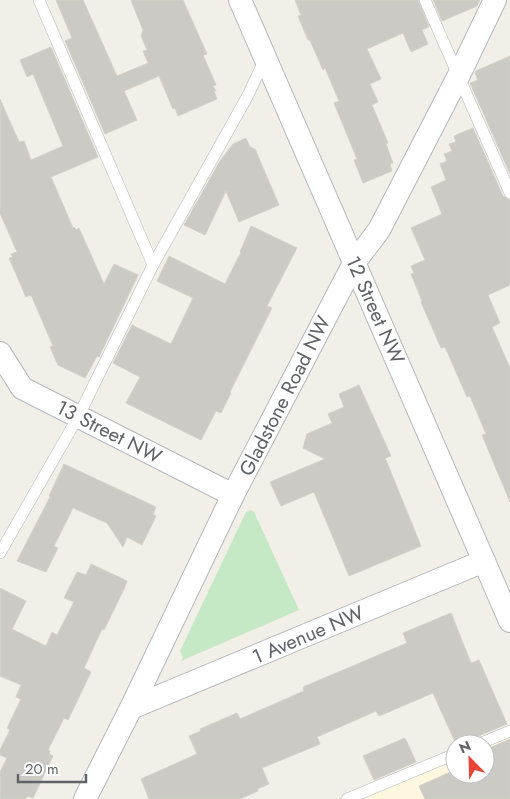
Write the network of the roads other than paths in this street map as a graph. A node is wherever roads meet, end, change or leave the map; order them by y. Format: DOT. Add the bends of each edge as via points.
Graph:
graph roads {
  1 [pos="39,0"];
  2 [pos="240,0"];
  3 [pos="425,0"];
  4 [pos="495,0"];
  5 [pos="265,59"];
  6 [pos="458,76"];
  7 [pos="510,193"];
  8 [pos="354,262"];
  9 [pos="153,265"];
  10 [pos="0,353"];
  11 [pos="78,416"];
  12 [pos="234,495"];
  13 [pos="0,553"];
  14 [pos="484,561"];
  15 [pos="510,621"];
  16 [pos="131,708"];
  17 [pos="510,731"];
  18 [pos="495,737"];
  19 [pos="445,758"];
  20 [pos="85,799"];
  21 [pos="347,799"];
  1 -- 9 [label="lane"];
  2 -- 5 [label="street, 12 Street NW"];
  3 -- 6 [label="lane"];
  4 -- 6 [label="street, Gladstone Road NW"];
  5 -- 8 [label="street, 12 Street NW"];
  5 -- 9 [label="lane"];
  6 -- 7 [label="lane"];
  6 -- 8 [label="street, Gladstone Road NW" via="379,230"];
  8 -- 12 [label="street, Gladstone Road NW"];
  8 -- 14 [label="street, 12 Street NW"];
  9 -- 11 [label="lane"];
  10 -- 11 [label="street, 13 Street NW" via="22,388"];
  11 -- 12 [label="street, 13 Street NW"];
  11 -- 13 [label="lane"];
  12 -- 16 [label="street, Gladstone Road NW"];
  14 -- 15 [label="street, 12 Street NW"];
  14 -- 16 [label="street, 1 Avenue NW"];
  16 -- 20 [label="street, Gladstone Road NW"];
  17 -- 18 [label="lane"];
  19 -- 21 [label="lane"];
}
